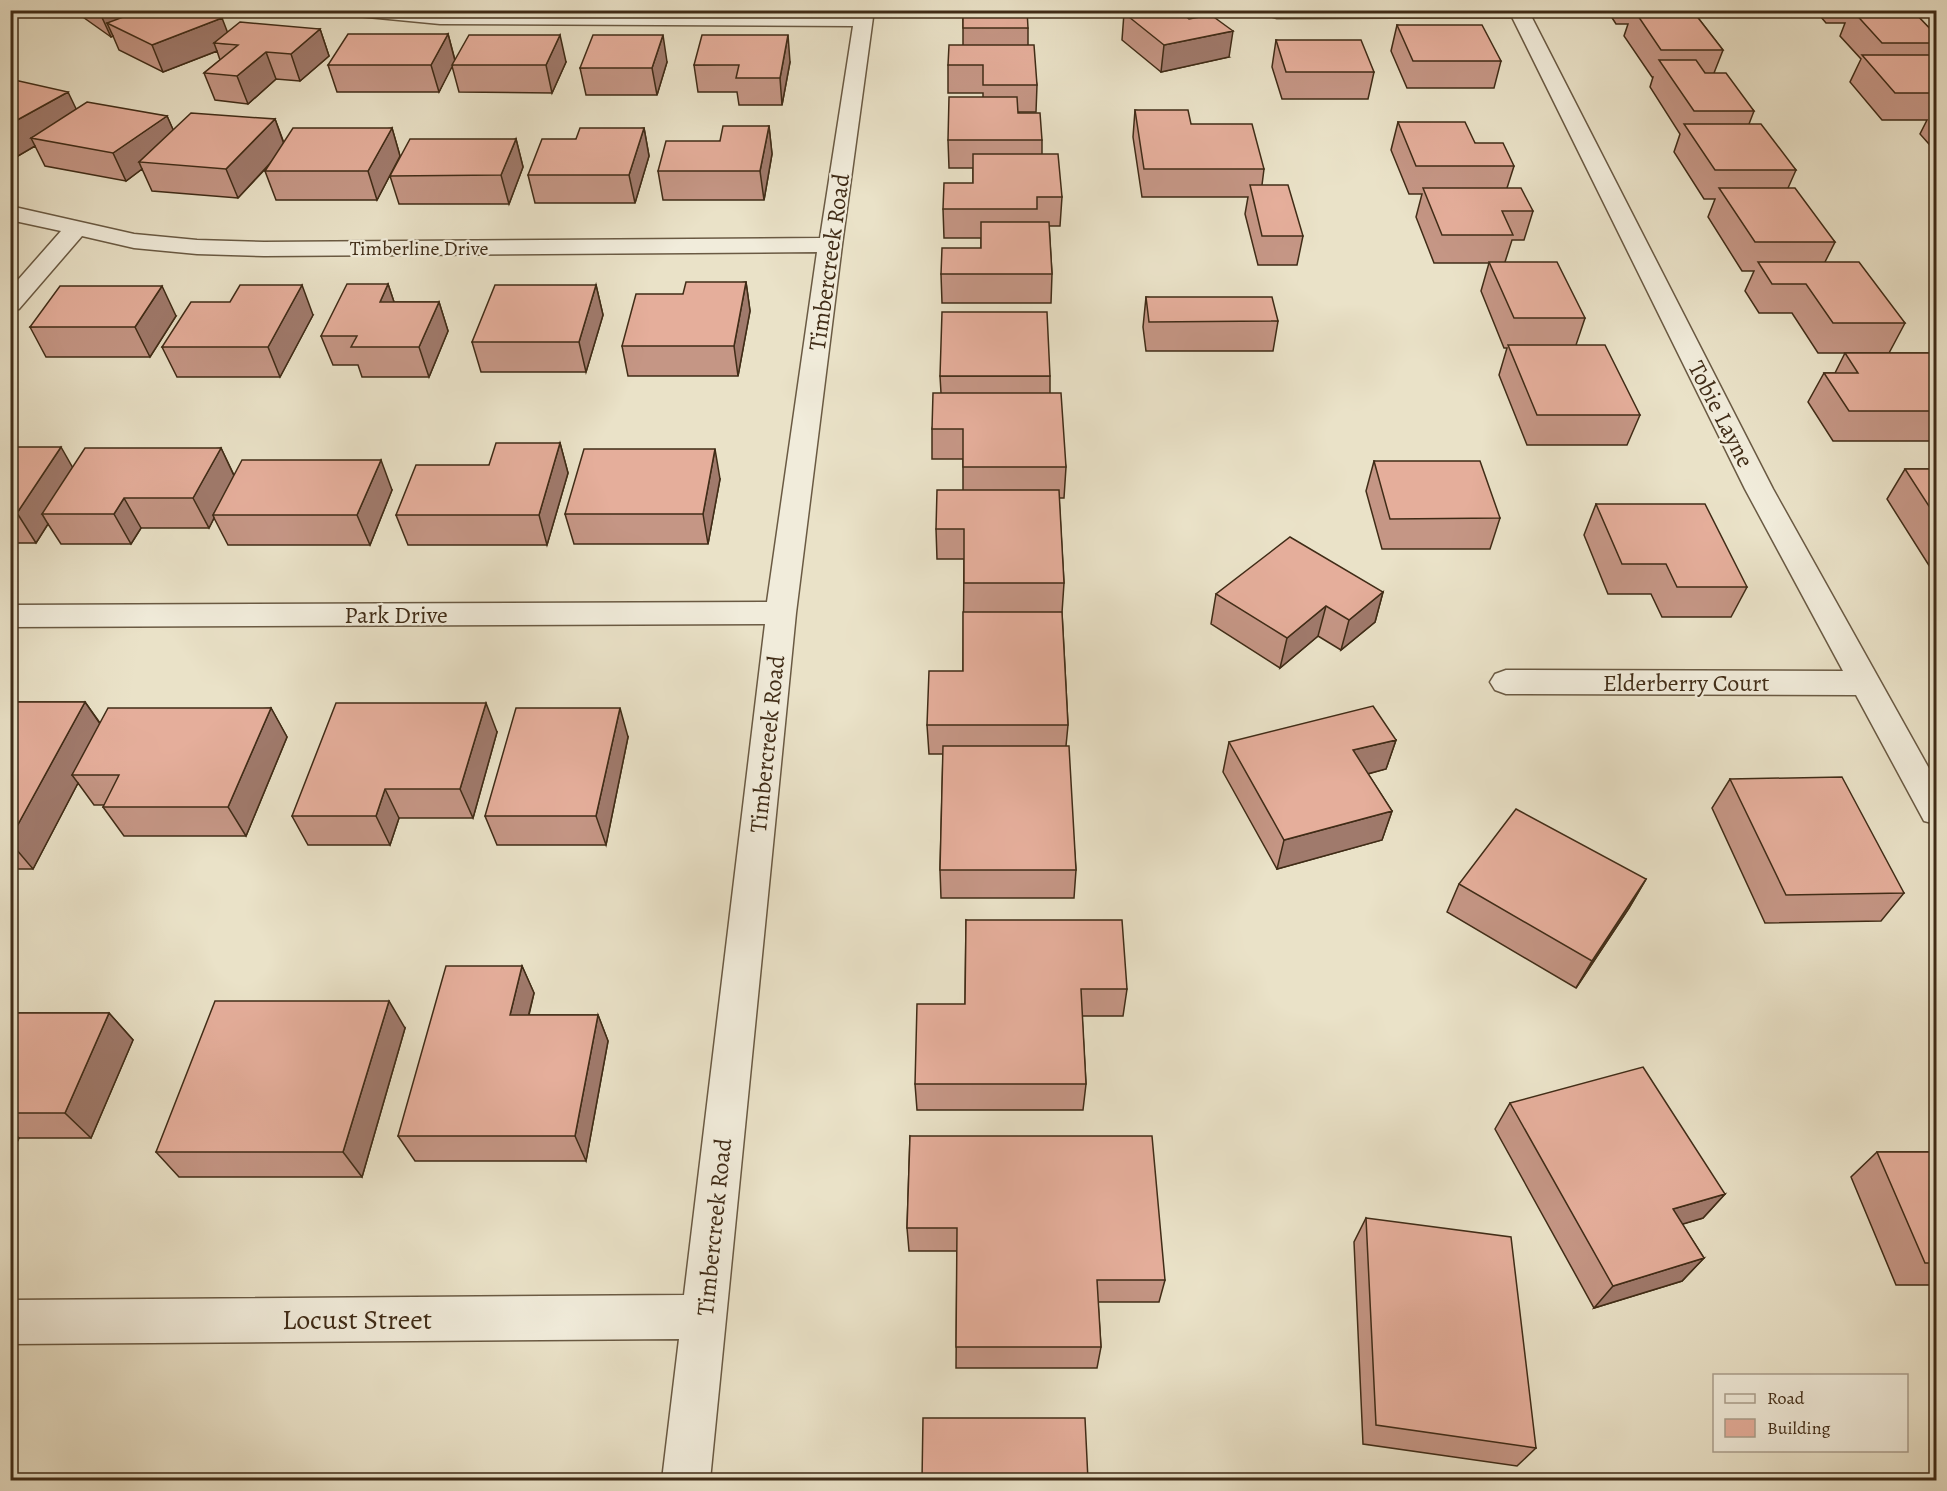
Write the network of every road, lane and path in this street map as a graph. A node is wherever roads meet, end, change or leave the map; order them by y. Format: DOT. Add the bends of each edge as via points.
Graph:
graph roads {
  1 [pos="357,10"];
  2 [pos="1518,11"];
  3 [pos="1277,12"];
  4 [pos="865,15"];
  5 [pos="10,213"];
  6 [pos="76,229"];
  7 [pos="830,245"];
  8 [pos="10,304"];
  9 [pos="781,613"];
  10 [pos="10,616"];
  11 [pos="1506,682"];
  12 [pos="1866,683"];
  13 [pos="1936,811"];
  14 [pos="704,1317"];
  15 [pos="10,1323"];
  16 [pos="686,1480"];
  1 -- 4 [label="street" via="440,18"];
  2 -- 3 [label="street"];
  2 -- 12 [label="street, Tobie Layne" via="1759,489"];
  4 -- 7 [label="street, Timbercreek Road"];
  5 -- 6 [label="street, Timberline Drive"];
  6 -- 7 [label="street, Timberline Drive" via="134,241 264,249"];
  6 -- 8 [label="street"];
  7 -- 9 [label="street, Timbercreek Road"];
  9 -- 10 [label="street, Park Drive"];
  9 -- 14 [label="street, Timbercreek Road"];
  11 -- 12 [label="street, Elderberry Court"];
  12 -- 13 [label="street, Tobie Layne"];
  14 -- 15 [label="street, Locust Street"];
  14 -- 16 [label="street, Timbercreek Road"];
}
